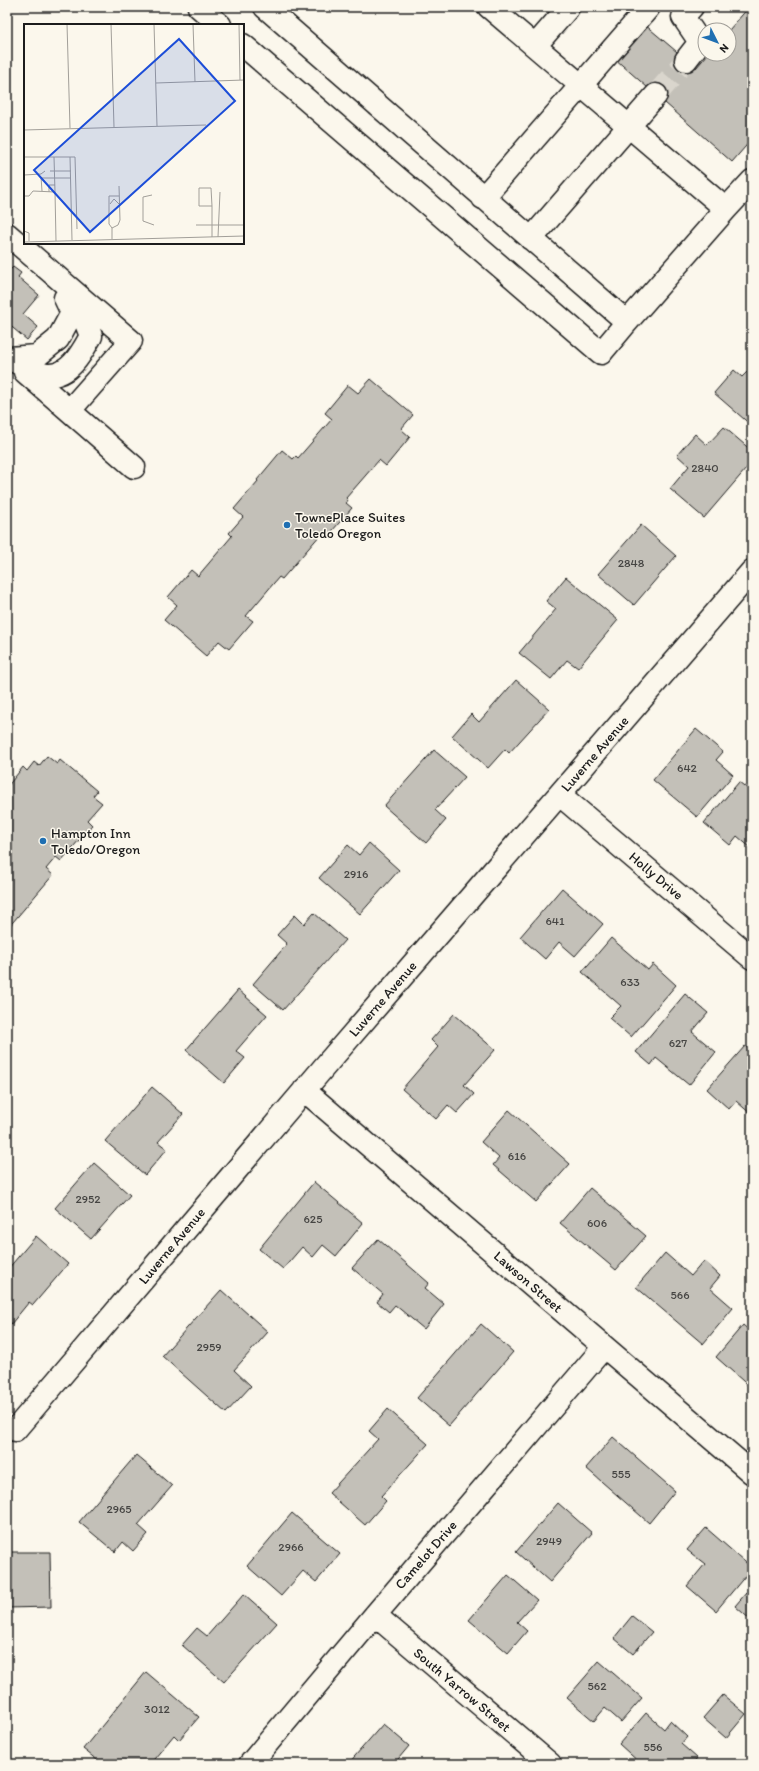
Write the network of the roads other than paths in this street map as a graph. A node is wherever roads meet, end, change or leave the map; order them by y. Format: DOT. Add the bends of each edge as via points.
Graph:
graph roads {
  1 [pos="199,7"];
  2 [pos="265,7"];
  3 [pos="489,7"];
  4 [pos="567,7"];
  5 [pos="649,7"];
  6 [pos="682,10"];
  7 [pos="219,24"];
  8 [pos="244,46"];
  9 [pos="535,46"];
  10 [pos="686,60"];
  11 [pos="581,85"];
  12 [pos="656,95"];
  13 [pos="629,127"];
  14 [pos="752,181"];
  15 [pos="483,198"];
  16 [pos="726,209"];
  17 [pos="7,234"];
  18 [pos="531,239"];
  19 [pos="7,248"];
  20 [pos="65,298"];
  21 [pos="627,322"];
  22 [pos="8,358"];
  23 [pos="70,410"];
  24 [pos="134,467"];
  25 [pos="752,571"];
  26 [pos="560,795"];
  27 [pos="752,958"];
  28 [pos="304,1090"];
  29 [pos="604,1347"];
  30 [pos="15,1430"];
  31 [pos="752,1473"];
  32 [pos="374,1615"];
  33 [pos="250,1764"];
  34 [pos="550,1764"];
  1 -- 7 [label="street"];
  2 -- 15 [label="street"];
  3 -- 9 [label="street"];
  4 -- 9 [label="street"];
  5 -- 11 [label="street"];
  6 -- 10 [label="street" via="700,42"];
  8 -- 21 [label="street" via="601,353"];
  9 -- 11 [label="street"];
  11 -- 13 [label="street"];
  11 -- 15 [label="street"];
  12 -- 13 [label="street"];
  13 -- 16 [label="street"];
  13 -- 18 [label="street"];
  14 -- 16 [label="street"];
  15 -- 18 [label="street"];
  16 -- 21 [label="street"];
  17 -- 23 [label="street" via="131,341"];
  18 -- 21 [label="street"];
  19 -- 20 [label="street"];
  20 -- 22 [label="street" via="72,313 58,339 38,356"];
  20 -- 22 [label="street" via="84,318 91,336 79,357 65,371 48,376"];
  22 -- 23 [label="street"];
  23 -- 24 [label="street"];
  25 -- 26 [label="street, Luverne Avenue"];
  26 -- 27 [label="street, Holly Drive"];
  26 -- 28 [label="street, Luverne Avenue"];
  28 -- 29 [label="street, Lawson Street"];
  28 -- 30 [label="street, Luverne Avenue"];
  29 -- 31 [label="street, Lawson Street"];
  29 -- 32 [label="street, Camelot Drive"];
  32 -- 33 [label="street, Camelot Drive"];
  32 -- 34 [label="street, South Yarrow Street"];
}
